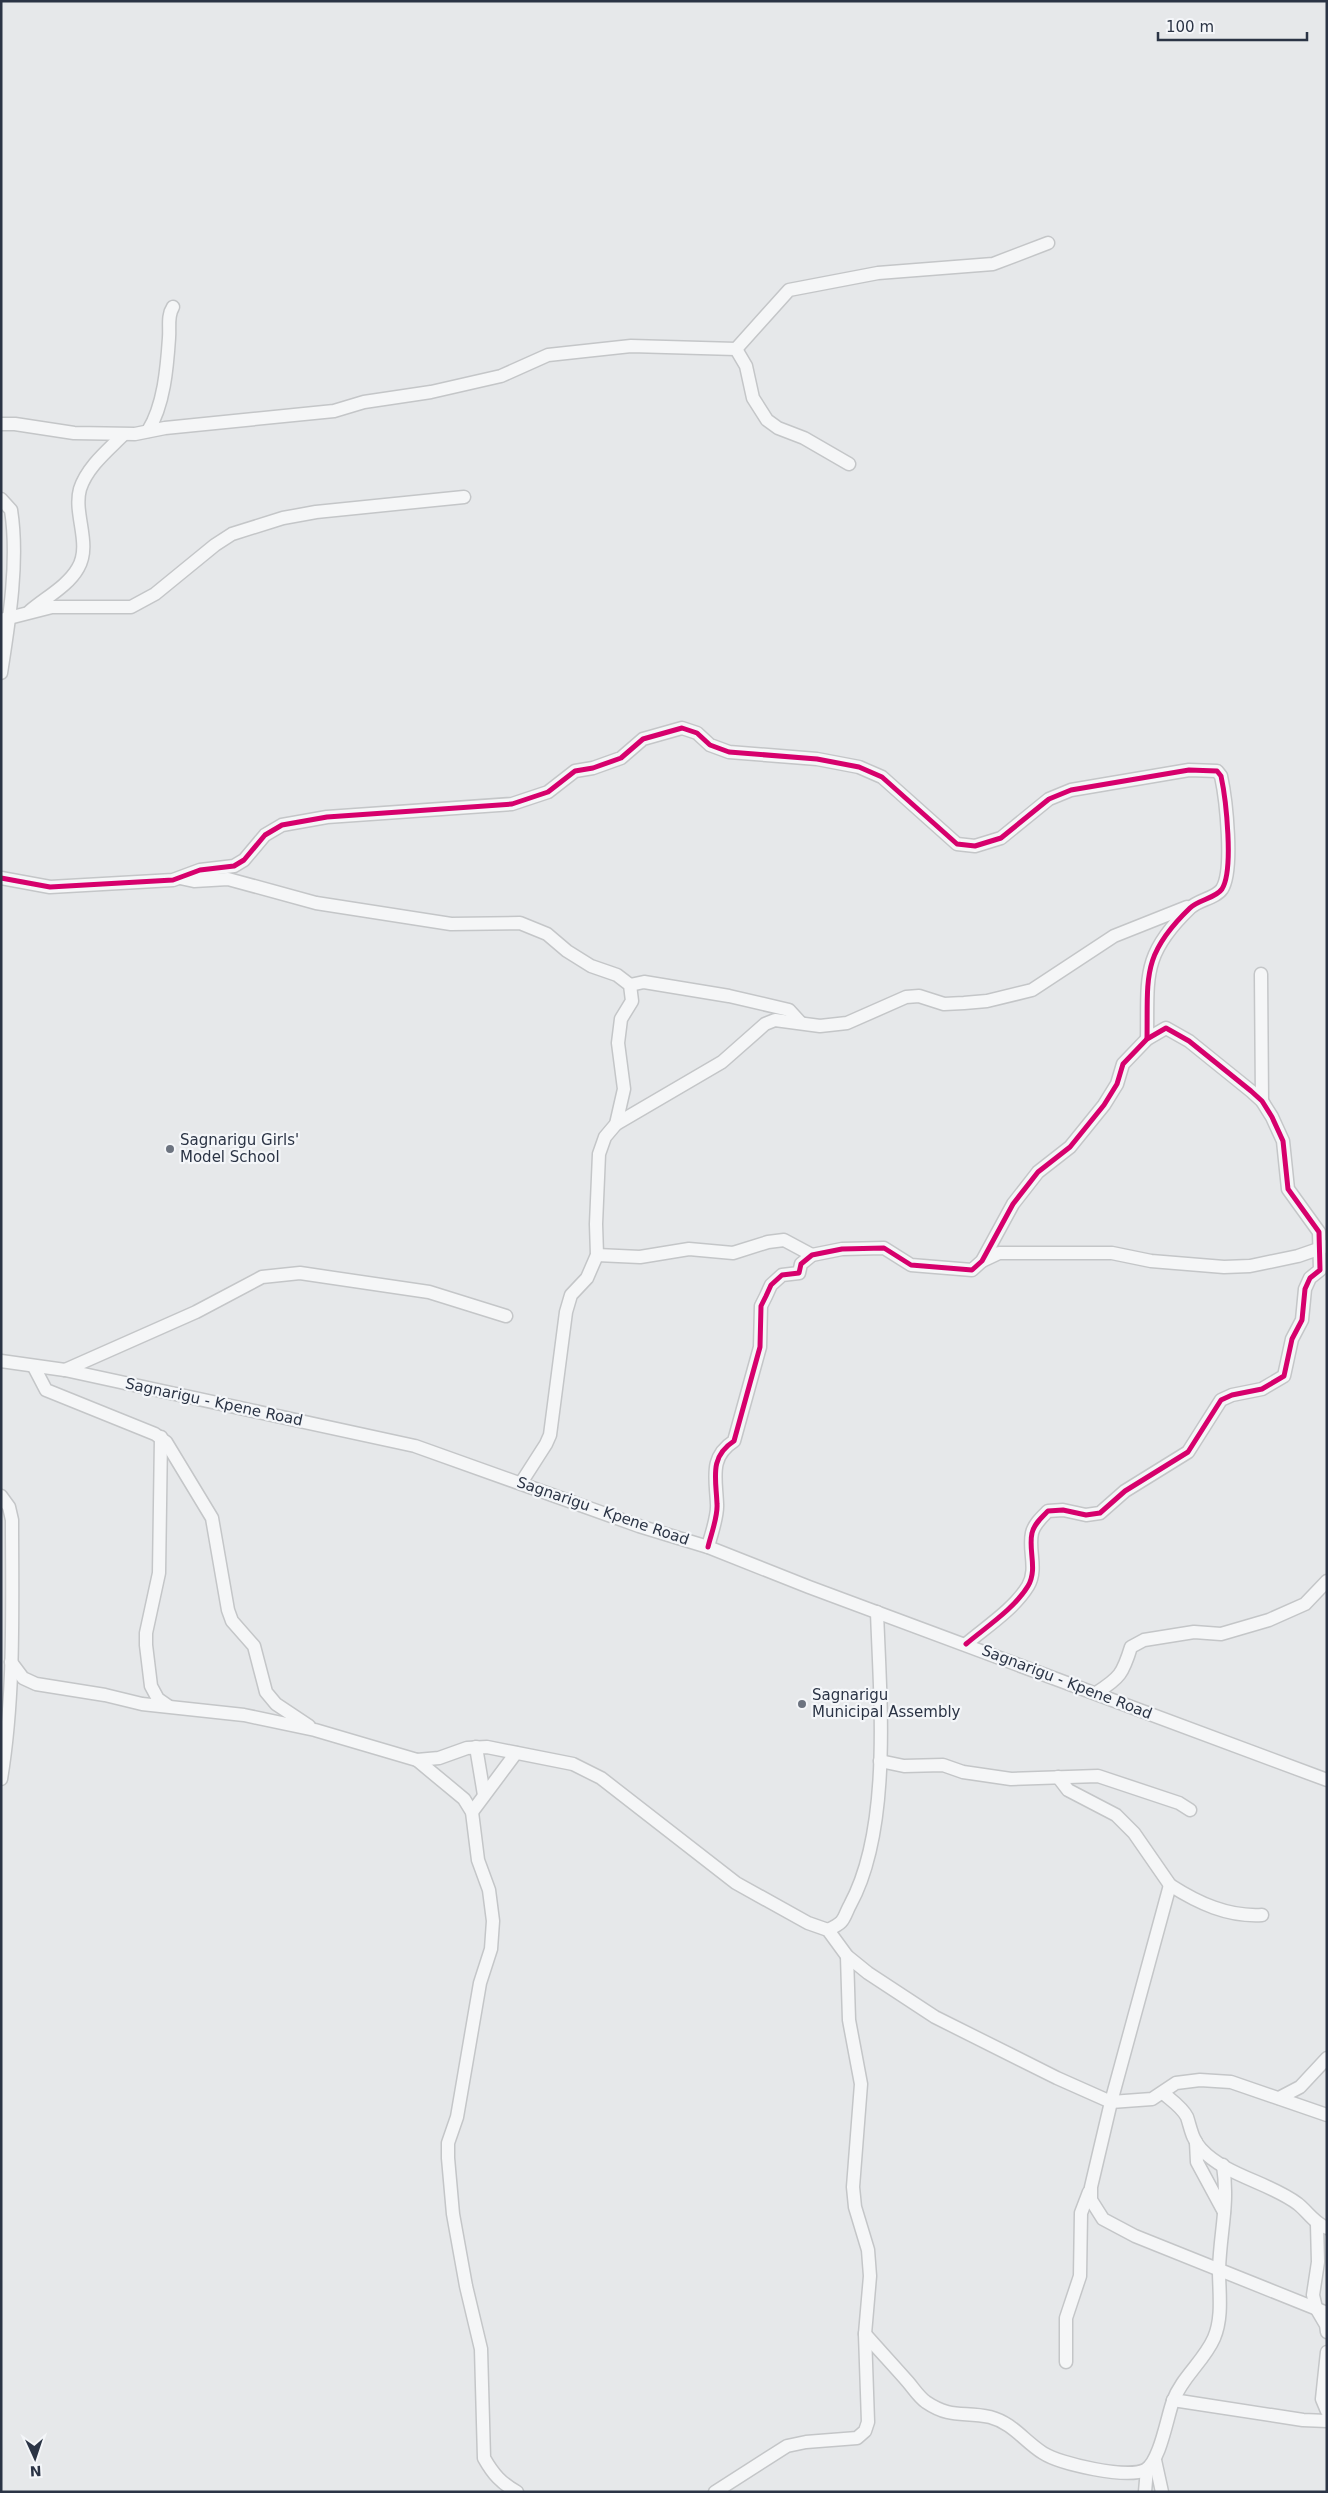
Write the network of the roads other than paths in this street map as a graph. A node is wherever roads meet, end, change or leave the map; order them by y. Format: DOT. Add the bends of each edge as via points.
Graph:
graph roads {
  1 [pos="1048,243"];
  2 [pos="173,308"];
  3 [pos="736,349"];
  4 [pos="1,424"];
  5 [pos="148,431"];
  6 [pos="123,436"];
  7 [pos="849,464"];
  8 [pos="464,497"];
  9 [pos="1,499"];
  10 [pos="28,613"];
  11 [pos="5,619"];
  12 [pos="1,673"];
  13 [pos="1,878"];
  14 [pos="180,878"];
  15 [pos="1194,904"];
  16 [pos="1261,974"];
  17 [pos="630,985"];
  18 [pos="800,1022"];
  19 [pos="1147,1039"];
  20 [pos="1262,1102"];
  21 [pos="616,1124"];
  22 [pos="1324,1247"];
  23 [pos="812,1255"];
  24 [pos="597,1256"];
  25 [pos="982,1261"];
  26 [pos="506,1316"];
  27 [pos="1,1361"];
  28 [pos="34,1367"];
  29 [pos="66,1370"];
  30 [pos="161,1437"];
  31 [pos="521,1483"];
  32 [pos="1,1496"];
  33 [pos="708,1547"];
  34 [pos="1327,1581"];
  35 [pos="876,1612"];
  36 [pos="966,1644"];
  37 [pos="11,1662"];
  38 [pos="1096,1693"];
  39 [pos="168,1706"];
  40 [pos="314,1730"];
  41 [pos="476,1747"];
  42 [pos="516,1753"];
  43 [pos="417,1760"];
  44 [pos="880,1761"];
  45 [pos="1058,1778"];
  46 [pos="1,1779"];
  47 [pos="1327,1780"];
  48 [pos="484,1795"];
  49 [pos="1190,1810"];
  50 [pos="472,1812"];
  51 [pos="1170,1885"];
  52 [pos="1262,1915"];
  53 [pos="828,1930"];
  54 [pos="847,1956"];
  55 [pos="1327,2058"];
  56 [pos="1162,2093"];
  57 [pos="1279,2098"];
  58 [pos="1111,2102"];
  59 [pos="1327,2114"];
  60 [pos="1196,2142"];
  61 [pos="1223,2165"];
  62 [pos="1091,2187"];
  63 [pos="1225,2214"];
  64 [pos="1322,2226"];
  65 [pos="1219,2269"];
  66 [pos="1321,2310"];
  67 [pos="1327,2332"];
  68 [pos="865,2334"];
  69 [pos="1327,2352"];
  70 [pos="1066,2362"];
  71 [pos="1173,2400"];
  72 [pos="1327,2411"];
  73 [pos="1327,2422"];
  74 [pos="1151,2465"];
  75 [pos="517,2492"];
  76 [pos="715,2492"];
  77 [pos="1145,2492"];
  78 [pos="1162,2492"];
  1 -- 3 [label="street" via="993,264 878,273 789,290"];
  2 -- 5 [label="street" via="169,316 163,385 156,415"];
  3 -- 5 [label="street" via="631,346 548,355 501,376 364,402 334,411"];
  3 -- 7 [label="street" via="746,366 753,398 767,420"];
  4 -- 6 [label="street"];
  5 -- 6 [label="street"];
  6 -- 10 [label="street" via="93,467 80,490 83,534 78,569"];
  8 -- 10 [label="street" via="283,518 232,534 215,544 156,594 131,607 52,607"];
  9 -- 11 [label="street" via="8,504 12,518"];
  10 -- 11 [label="street"];
  11 -- 12 [label="street"];
  13 -- 14 [label="street" via="50,887"];
  14 -- 15 [label="street" via="200,870 234,866 244,860 265,835 282,824 326,817 512,804 548,792 575,770 593,768 622,758 643,739 682,728 729,752 818,760 859,768 882,777 957,844 975,846 1001,838 1049,798 1071,790 1189,770 1217,771 1222,776 1227,817 1226,881 1221,891"];
  14 -- 17 [label="street" via="194,881 228,879 316,903 451,924 520,924 547,934 591,966 617,975"];
  15 -- 18 [label="street" via="1114,936 1032,990 1018,995 944,1004 919,996 906,997 847,1023 820,1026"];
  15 -- 19 [label="street" via="1154,954 1148,985"];
  16 -- 20 [label="street"];
  17 -- 18 [label="street" via="644,982 728,996 789,1010"];
  17 -- 21 [label="street" via="632,1001 621,1019 618,1043 624,1089"];
  18 -- 21 [label="street" via="775,1020 765,1024 722,1062"];
  19 -- 20 [label="street" via="1166,1028 1175,1031"];
  19 -- 25 [label="street" via="1124,1064 1117,1084 1070,1147 1038,1172 1012,1204"];
  20 -- 22 [label="street" via="1280,1132 1288,1189 1319,1232"];
  21 -- 24 [label="street" via="605,1137 599,1154"];
  22 -- 25 [label="street" via="1250,1266 1151,1261 1112,1254 999,1253"];
  22 -- 36 [label="street" via="1320,1270 1310,1278 1305,1289 1302,1320 1292,1339 1284,1376 1262,1389 1221,1400 1188,1452 1125,1491 1100,1513 1086,1515 1063,1510 1048,1511 1036,1523 1032,1533 1033,1568 1028,1585 1012,1604"];
  23 -- 24 [label="street" via="784,1240 733,1253 688,1249 648,1256"];
  23 -- 25 [label="street" via="842,1248 884,1248 911,1265 960,1271 972,1270"];
  23 -- 33 [label="street" via="801,1264 799,1273 782,1275 771,1285 762,1306 760,1348 734,1441 722,1449 714,1473 718,1506"];
  24 -- 31 [label="street" via="587,1278 571,1295 550,1434"];
  26 -- 29 [label="street" via="429,1292 300,1273 262,1277 196,1312"];
  27 -- 28 [label="street, Sagnarigu - Kpene Road"];
  28 -- 29 [label="street, Sagnarigu - Kpene Road"];
  28 -- 30 [label="street" via="46,1390"];
  29 -- 31 [label="street, Sagnarigu - Kpene Road" via="415,1446"];
  30 -- 39 [label="street" via="159,1573 146,1645 151,1686 158,1699"];
  30 -- 40 [label="street" via="212,1518 228,1610 232,1621 254,1646 266,1692 276,1704"];
  31 -- 33 [label="street, Sagnarigu - Kpene Road"];
  32 -- 37 [label="street" via="12,1520"];
  33 -- 35 [label="street, Sagnarigu - Kpene Road"];
  34 -- 38 [label="street" via="1305,1604 1269,1620 1221,1634 1194,1632 1144,1640 1131,1647 1116,1680"];
  35 -- 36 [label="street, Sagnarigu - Kpene Road"];
  35 -- 44 [label="street"];
  36 -- 38 [label="street, Sagnarigu - Kpene Road"];
  37 -- 39 [label="street" via="23,1678 36,1684"];
  37 -- 46 [label="street" via="6,1750"];
  38 -- 47 [label="street, Sagnarigu - Kpene Road"];
  39 -- 40 [label="street" via="244,1715"];
  40 -- 43 [label="street"];
  41 -- 42 [label="street"];
  41 -- 43 [label="street" via="439,1758"];
  41 -- 48 [label="street"];
  42 -- 48 [label="street"];
  42 -- 53 [label="street" via="572,1764 601,1778 736,1883 808,1923"];
  43 -- 50 [label="street" via="464,1799"];
  44 -- 45 [label="street" via="904,1766 943,1765 963,1772 1011,1779"];
  44 -- 53 [label="street" via="876,1815 865,1870 841,1923"];
  45 -- 49 [label="street" via="1098,1776"];
  45 -- 51 [label="street" via="1068,1790 1116,1815 1134,1833"];
  48 -- 50 [label="street"];
  50 -- 75 [label="street" via="478,1860 489,1890 491,1949 480,1983 457,2117 448,2142 448,2158 453,2214 481,2349 484,2458 501,2483"];
  51 -- 52 [label="street" via="1200,1903 1245,1916"];
  51 -- 58 [label="street"];
  53 -- 54 [label="street"];
  54 -- 58 [label="street" via="936,2017"];
  54 -- 68 [label="street" via="849,2020 861,2093 853,2187 855,2207 868,2250 870,2276"];
  55 -- 57 [label="street" via="1300,2087"];
  56 -- 57 [label="street" via="1176,2083 1200,2080 1231,2082"];
  56 -- 58 [label="street" via="1152,2099"];
  56 -- 60 [label="street" via="1186,2116"];
  57 -- 59 [label="street"];
  58 -- 62 [label="street"];
  60 -- 61 [label="street"];
  60 -- 63 [label="street" via="1197,2162"];
  61 -- 63 [label="street" via="1227,2191"];
  61 -- 64 [label="street" via="1281,2193"];
  62 -- 65 [label="street" via="1091,2200 1103,2219 1134,2236"];
  62 -- 70 [label="street" via="1081,2212 1080,2276 1066,2318"];
  63 -- 65 [label="street"];
  64 -- 66 [label="street" via="1313,2295"];
  65 -- 66 [label="street"];
  65 -- 71 [label="street" via="1220,2315 1214,2336"];
  66 -- 67 [label="street"];
  68 -- 74 [label="street" via="923,2400 940,2411 990,2417 1013,2427 1045,2455 1097,2470 1135,2473"];
  68 -- 76 [label="street" via="868,2422 865,2431 857,2438 787,2446"];
  69 -- 72 [label="street" via="1322,2399"];
  71 -- 73 [label="street"];
  71 -- 74 [label="street"];
  74 -- 77 [label="street"];
  74 -- 78 [label="street"];
}
